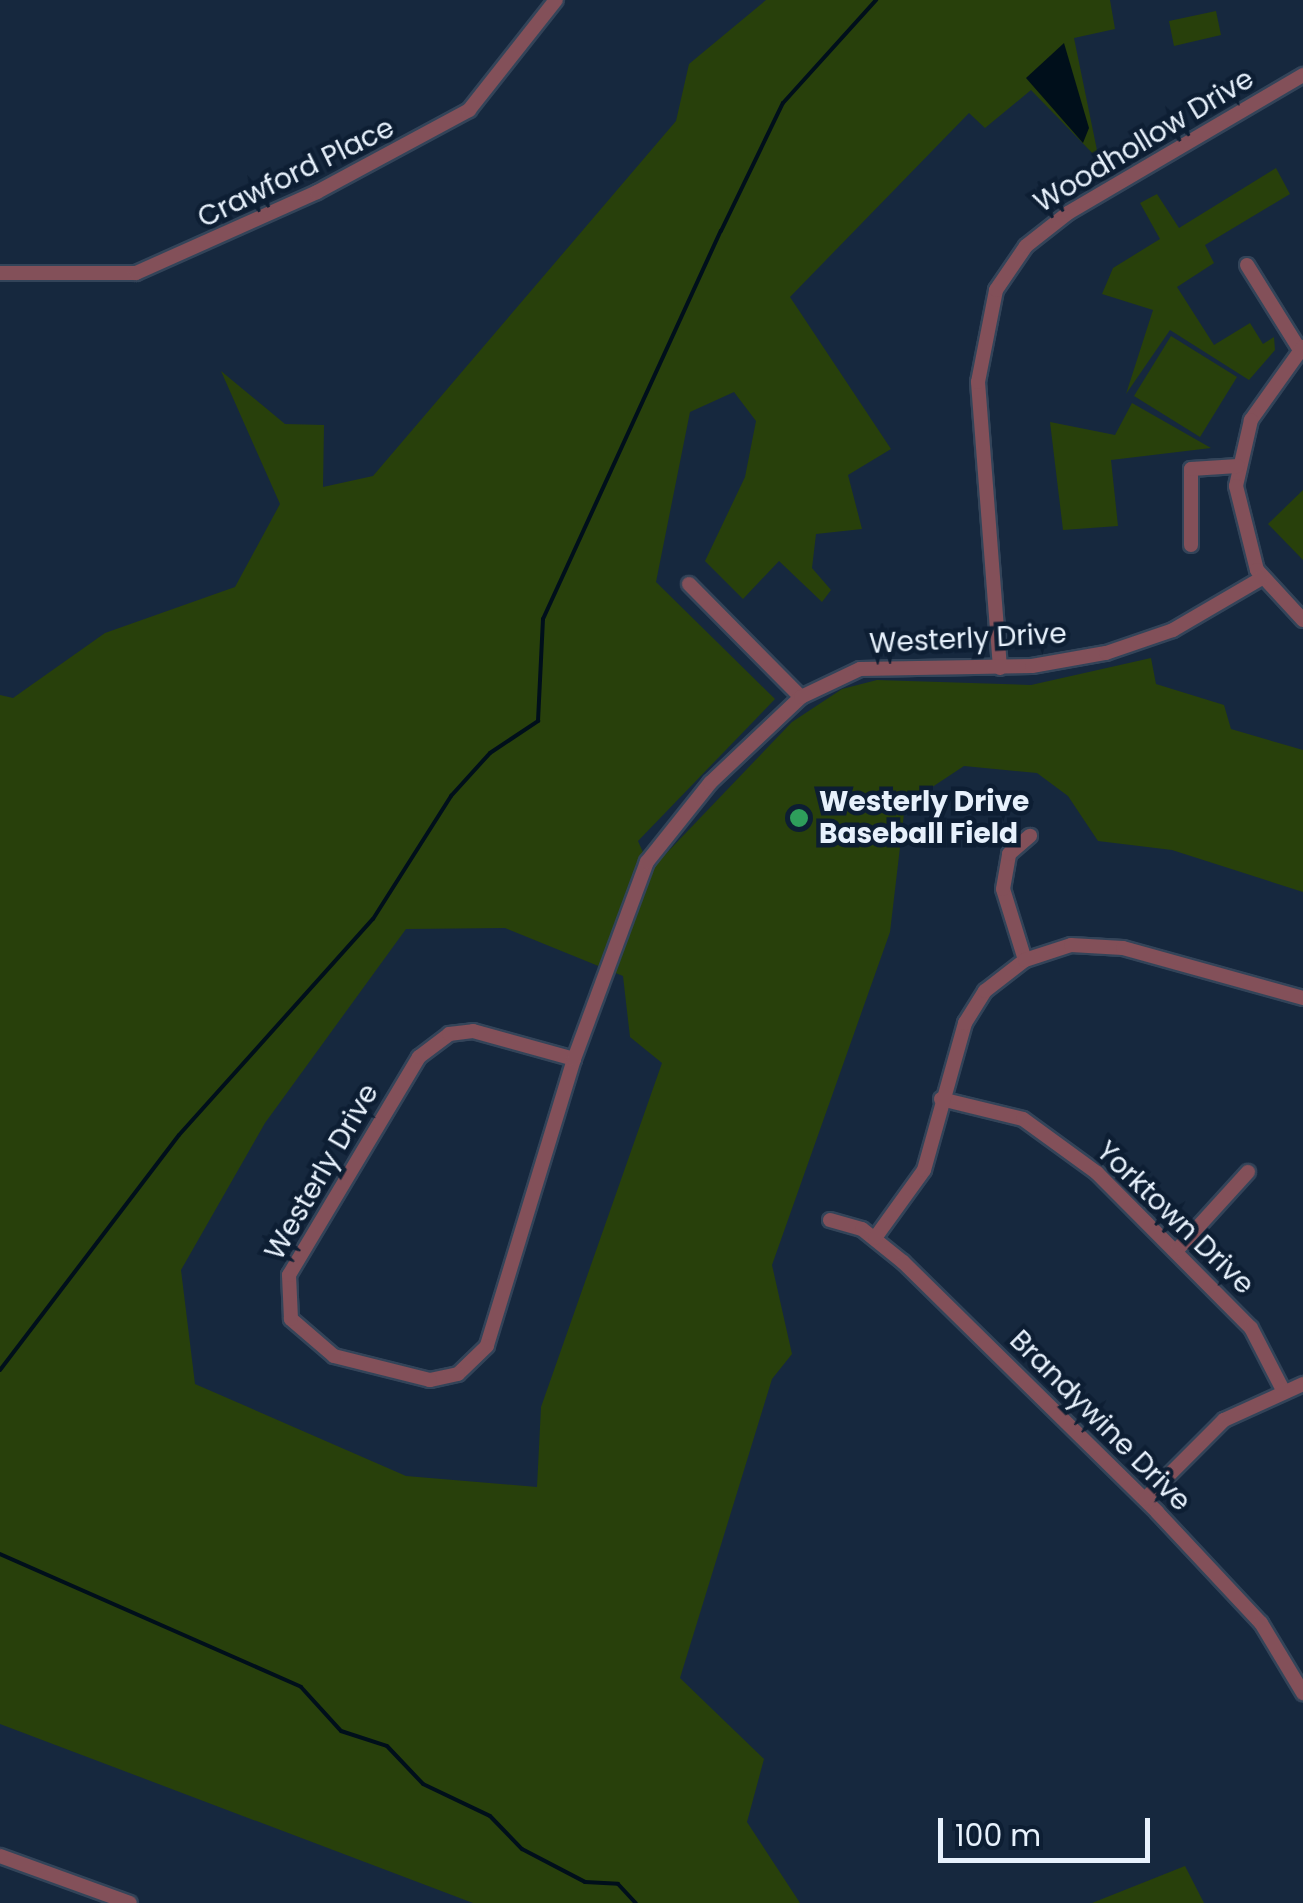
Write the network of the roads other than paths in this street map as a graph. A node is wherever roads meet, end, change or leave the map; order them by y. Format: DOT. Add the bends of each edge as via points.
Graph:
graph roads {
  1 [pos="556,0"];
  2 [pos="1303,75"];
  3 [pos="1247,265"];
  4 [pos="0,273"];
  5 [pos="1302,349"];
  6 [pos="1238,466"];
  7 [pos="1191,545"];
  8 [pos="1262,578"];
  9 [pos="689,584"];
  10 [pos="1303,620"];
  11 [pos="1000,668"];
  12 [pos="802,697"];
  13 [pos="1030,836"];
  14 [pos="1025,960"];
  15 [pos="1303,998"];
  16 [pos="574,1059"];
  17 [pos="941,1099"];
  18 [pos="1248,1172"];
  19 [pos="830,1220"];
  20 [pos="876,1238"];
  21 [pos="1176,1252"];
  22 [pos="1303,1384"];
  23 [pos="1284,1392"];
  24 [pos="1144,1499"];
  25 [pos="1303,1693"];
  26 [pos="0,1856"];
  27 [pos="130,1903"];
  1 -- 4 [label="street, Crawford Place" via="469,110 318,192 136,274"];
  2 -- 11 [label="street, Woodhollow Drive" via="1068,213 1026,246 996,290 978,382"];
  3 -- 5 [label="street"];
  5 -- 6 [label="street" via="1257,410"];
  6 -- 7 [label="street" via="1192,469"];
  6 -- 8 [label="street" via="1242,530"];
  8 -- 10 [label="street"];
  8 -- 11 [label="street, Westerly Drive" via="1141,643"];
  9 -- 12 [label="street"];
  11 -- 12 [label="street, Westerly Drive" via="860,669"];
  12 -- 16 [label="street, Westerly Drive" via="710,783 647,862"];
  13 -- 14 [label="street" via="1009,854 1003,889"];
  14 -- 15 [label="street" via="1071,945 1122,948"];
  14 -- 17 [label="street" via="985,990 965,1022"];
  16 -- 16 [label="street, Westerly Drive" via="473,1031 429,1046 289,1274 289,1313 305,1338 353,1362 430,1380 480,1356"];
  17 -- 20 [label="street" via="918,1184"];
  17 -- 21 [label="street, Yorktown Drive" via="1023,1119 1097,1172"];
  18 -- 21 [label="street"];
  19 -- 20 [label="street, Brandywine Drive"];
  20 -- 24 [label="street, Brandywine Drive"];
  21 -- 23 [label="street, Yorktown Drive" via="1251,1328"];
  22 -- 23 [label="street"];
  23 -- 24 [label="street" via="1224,1420"];
  24 -- 25 [label="street, Brandywine Drive" via="1248,1606"];
  26 -- 27 [label="street"];
}
